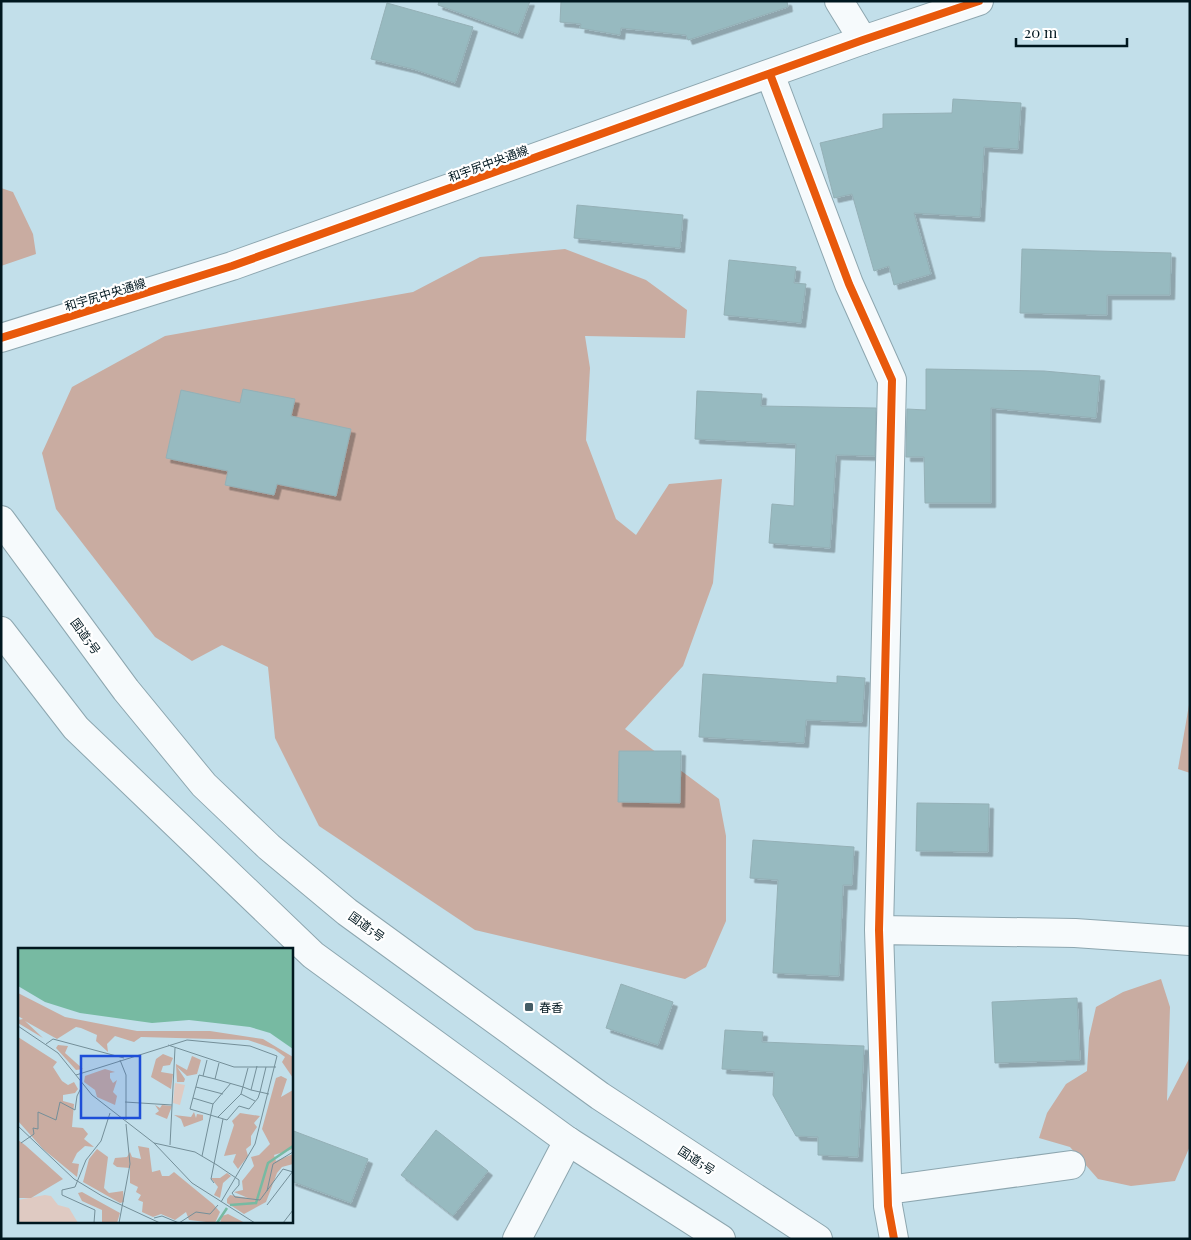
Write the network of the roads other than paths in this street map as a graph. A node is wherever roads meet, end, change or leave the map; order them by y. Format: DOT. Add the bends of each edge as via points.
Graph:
graph roads {
  1 [pos="839,1"];
  2 [pos="979,1"];
  3 [pos="863,40"];
  4 [pos="770,74"];
  5 [pos="1,338"];
  6 [pos="1,520"];
  7 [pos="1,631"];
  8 [pos="878,930"];
  9 [pos="1190,941"];
  10 [pos="568,1141"];
  11 [pos="1071,1164"];
  12 [pos="888,1190"];
  13 [pos="517,1239"];
  14 [pos="721,1239"];
  15 [pos="818,1239"];
  16 [pos="894,1239"];
  1 -- 3 [label="main road"];
  2 -- 3 [label="main road, 和宇尻中央通線"];
  3 -- 4 [label="main road, 和宇尻中央通線"];
  4 -- 5 [label="main road, 和宇尻中央通線" via="232,266"];
  4 -- 8 [label="main road" via="849,284 892,380"];
  6 -- 15 [label="main road, 国道5号" via="126,690 204,785 269,847 348,912 600,1096"];
  7 -- 10 [label="main road" via="76,728 313,956"];
  8 -- 9 [label="main road" via="1076,933"];
  8 -- 12 [label="main road"];
  10 -- 13 [label="main road"];
  10 -- 14 [label="main road"];
  11 -- 12 [label="main road"];
  12 -- 16 [label="main road"];
}
